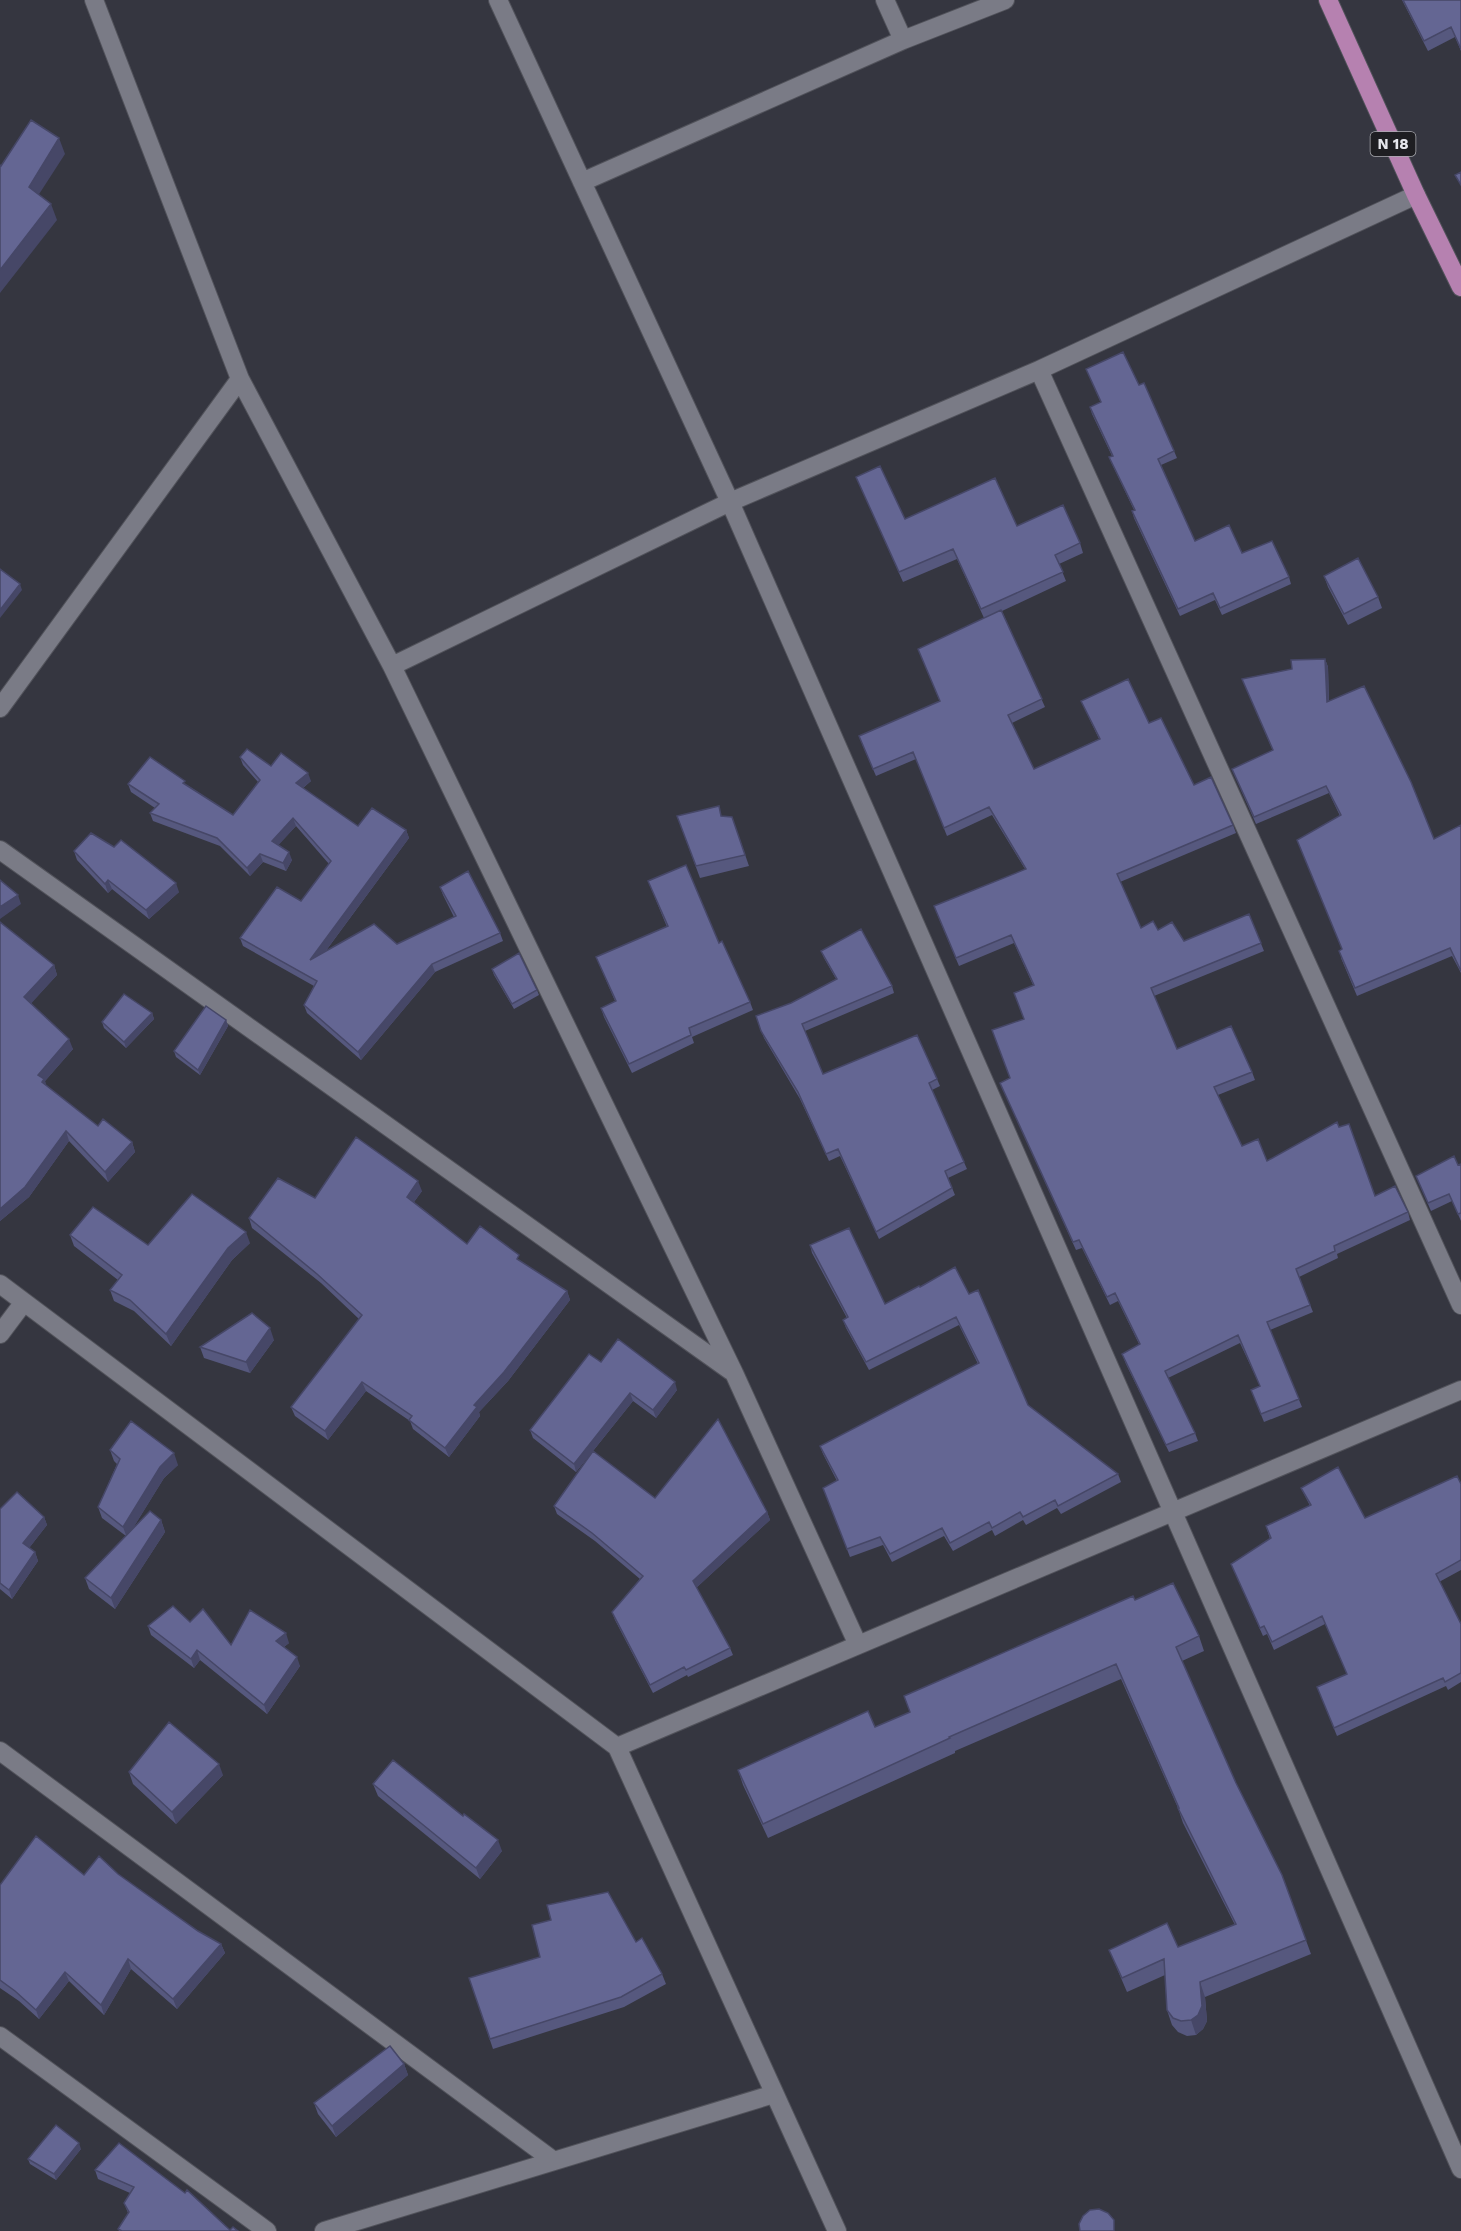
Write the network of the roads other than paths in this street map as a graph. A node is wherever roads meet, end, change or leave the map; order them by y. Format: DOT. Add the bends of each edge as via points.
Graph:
graph roads {
  1 [pos="94,0"];
  2 [pos="498,0"];
  3 [pos="885,0"];
  4 [pos="1005,0"];
  5 [pos="1328,0"];
  6 [pos="903,40"];
  7 [pos="582,182"];
  8 [pos="1416,195"];
  9 [pos="1461,287"];
  10 [pos="1039,370"];
  11 [pos="240,379"];
  12 [pos="730,502"];
  13 [pos="392,666"];
  14 [pos="0,708"];
  15 [pos="0,850"];
  16 [pos="0,1284"];
  17 [pos="24,1302"];
  18 [pos="1461,1305"];
  19 [pos="0,1334"];
  20 [pos="734,1373"];
  21 [pos="1461,1389"];
  22 [pos="1173,1511"];
  23 [pos="858,1645"];
  24 [pos="617,1747"];
  25 [pos="0,1750"];
  26 [pos="0,2036"];
  27 [pos="774,2094"];
  28 [pos="554,2161"];
  29 [pos="1461,2169"];
  30 [pos="267,2231"];
  31 [pos="324,2231"];
  32 [pos="837,2231"];
  1 -- 11 [label="street"];
  2 -- 7 [label="street"];
  3 -- 6 [label="street"];
  4 -- 6 [label="street"];
  5 -- 8 [label="main road, N 18"];
  6 -- 7 [label="street"];
  7 -- 12 [label="street"];
  8 -- 9 [label="main road, N 18"];
  8 -- 10 [label="street"];
  10 -- 12 [label="street"];
  10 -- 18 [label="street"];
  11 -- 13 [label="street"];
  11 -- 14 [label="street"];
  12 -- 13 [label="street"];
  12 -- 22 [label="street"];
  13 -- 20 [label="street"];
  15 -- 20 [label="street"];
  16 -- 17 [label="street"];
  17 -- 19 [label="street"];
  17 -- 24 [label="street"];
  20 -- 23 [label="street"];
  21 -- 22 [label="street"];
  22 -- 23 [label="street"];
  22 -- 29 [label="street"];
  23 -- 24 [label="street"];
  24 -- 27 [label="street"];
  25 -- 28 [label="street"];
  26 -- 30 [label="street"];
  27 -- 28 [label="street"];
  27 -- 32 [label="street"];
  28 -- 31 [label="street"];
}
